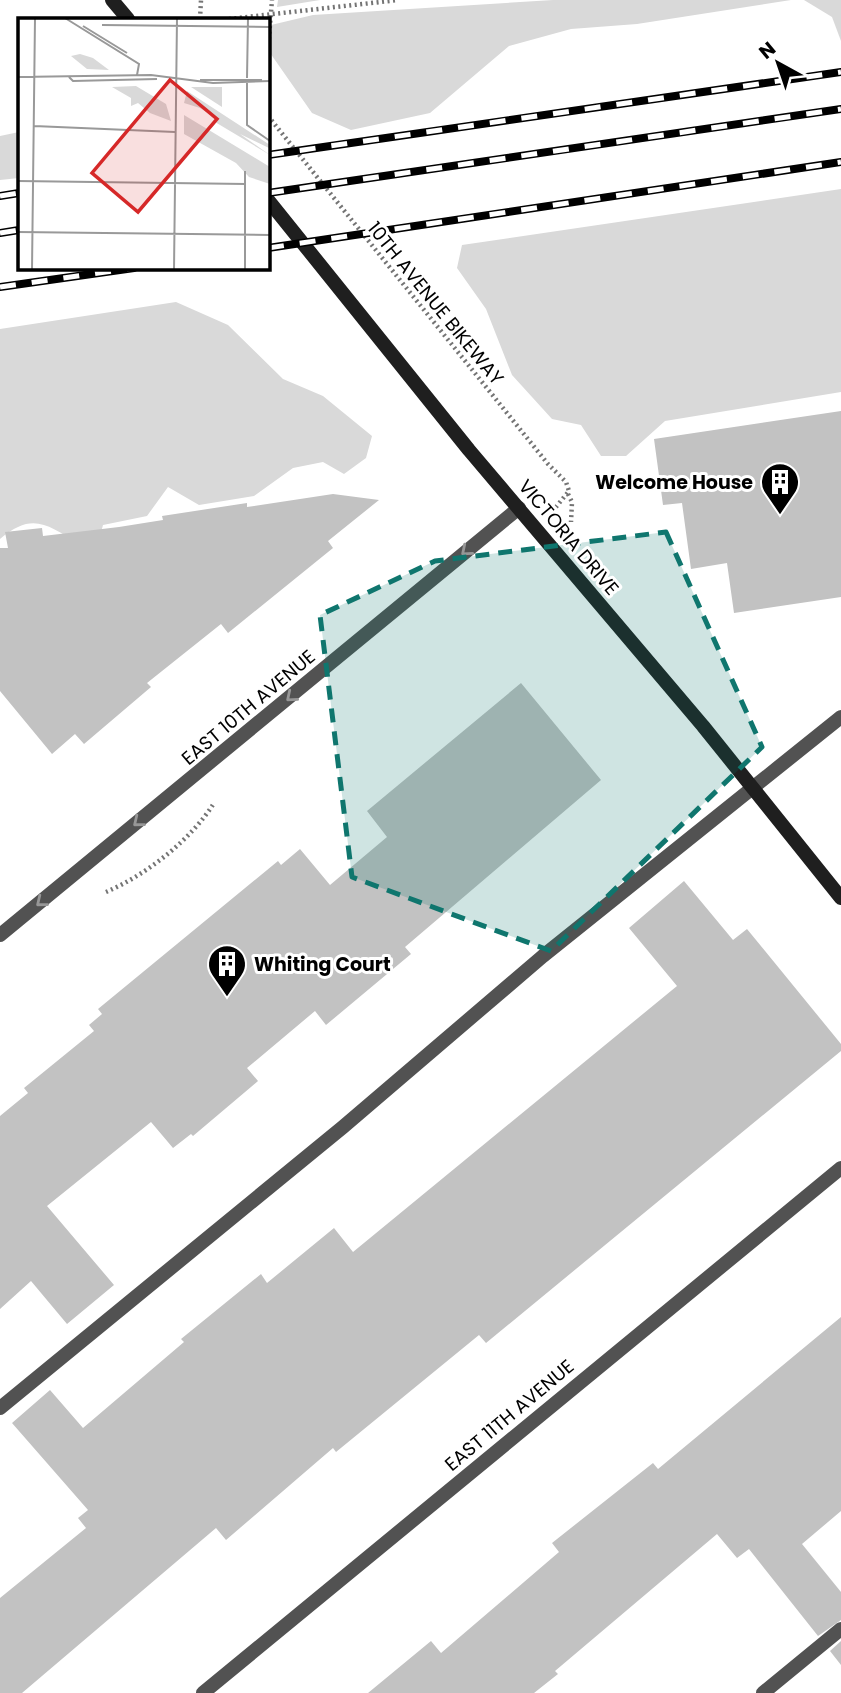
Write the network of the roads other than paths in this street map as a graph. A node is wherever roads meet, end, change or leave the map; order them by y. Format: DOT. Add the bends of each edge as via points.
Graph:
graph roads {
  1 [pos="112,0"];
  2 [pos="127,18"];
  3 [pos="270,202"];
  4 [pos="519,508"];
  5 [pos="841,717"];
  6 [pos="753,789"];
  7 [pos="841,898"];
  8 [pos="0,935"];
  9 [pos="841,1168"];
  10 [pos="0,1408"];
  11 [pos="841,1629"];
  12 [pos="202,1693"];
  13 [pos="763,1693"];
  1 -- 2 [label="street"];
  3 -- 4 [label="street, VICTORIA DRIVE"];
  4 -- 6 [label="street, VICTORIA DRIVE"];
  4 -- 8 [label="street, EAST 10TH AVENUE, one-way"];
  5 -- 6 [label="street"];
  6 -- 7 [label="street, VICTORIA DRIVE"];
  6 -- 10 [label="street" via="574,930 343,1127"];
  9 -- 12 [label="street, EAST 11TH AVENUE"];
  11 -- 13 [label="street"];
}
